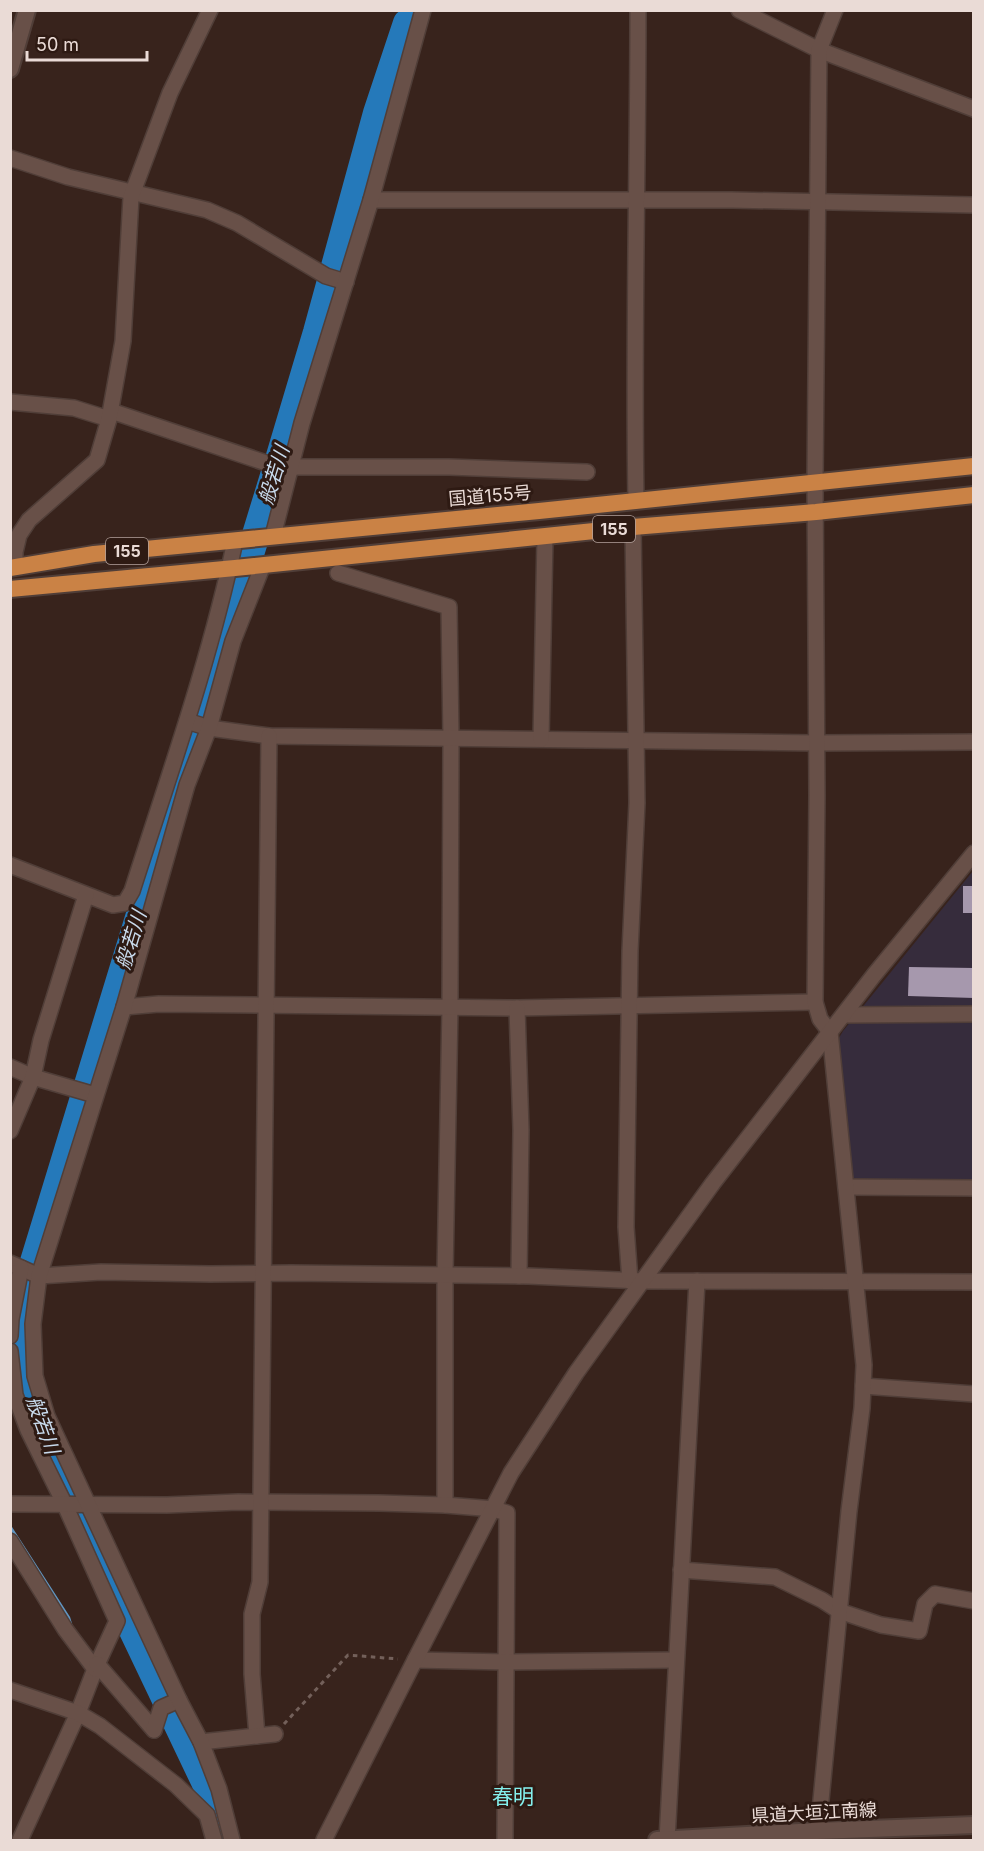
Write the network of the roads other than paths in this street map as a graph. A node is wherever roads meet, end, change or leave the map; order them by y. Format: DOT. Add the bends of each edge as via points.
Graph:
graph roads {
  1 [pos="27,10"];
  2 [pos="210,10"];
  3 [pos="423,10"];
  4 [pos="638,10"];
  5 [pos="739,10"];
  6 [pos="835,10"];
  7 [pos="819,50"];
  8 [pos="10,69"];
  9 [pos="974,109"];
  10 [pos="10,158"];
  11 [pos="133,192"];
  12 [pos="371,200"];
  13 [pos="637,200"];
  14 [pos="818,201"];
  15 [pos="974,205"];
  16 [pos="344,282"];
  17 [pos="10,402"];
  18 [pos="110,415"];
  19 [pos="974,466"];
  20 [pos="289,469"];
  21 [pos="587,472"];
  22 [pos="815,482"];
  23 [pos="974,495"];
  24 [pos="636,501"];
  25 [pos="816,512"];
  26 [pos="633,527"];
  27 [pos="268,537"];
  28 [pos="545,537"];
  29 [pos="239,540"];
  30 [pos="259,566"];
  31 [pos="13,567"];
  32 [pos="232,568"];
  33 [pos="338,573"];
  34 [pos="10,589"];
  35 [pos="198,724"];
  36 [pos="269,736"];
  37 [pos="451,738"];
  38 [pos="541,739"];
  39 [pos="635,740"];
  40 [pos="974,742"];
  41 [pos="816,743"];
  42 [pos="974,853"];
  43 [pos="10,865"];
  44 [pos="86,895"];
  45 [pos="815,1002"];
  46 [pos="266,1005"];
  47 [pos="124,1007"];
  48 [pos="450,1007"];
  49 [pos="629,1007"];
  50 [pos="517,1008"];
  51 [pos="974,1014"];
  52 [pos="844,1015"];
  53 [pos="830,1032"];
  54 [pos="10,1067"];
  55 [pos="33,1077"];
  56 [pos="88,1093"];
  57 [pos="10,1131"];
  58 [pos="846,1188"];
  59 [pos="974,1188"];
  60 [pos="26,1270"];
  61 [pos="263,1273"];
  62 [pos="445,1275"];
  63 [pos="519,1276"];
  64 [pos="636,1281"];
  65 [pos="698,1281"];
  66 [pos="855,1281"];
  67 [pos="974,1282"];
  68 [pos="10,1336"];
  69 [pos="10,1351"];
  70 [pos="863,1386"];
  71 [pos="974,1394"];
  72 [pos="262,1502"];
  73 [pos="10,1504"];
  74 [pos="76,1504"];
  75 [pos="445,1505"];
  76 [pos="494,1509"];
  77 [pos="10,1541"];
  78 [pos="681,1570"];
  79 [pos="974,1600"];
  80 [pos="839,1611"];
  81 [pos="415,1660"];
  82 [pos="676,1660"];
  83 [pos="506,1662"];
  84 [pos="96,1666"];
  85 [pos="10,1690"];
  86 [pos="172,1703"];
  87 [pos="78,1713"];
  88 [pos="275,1734"];
  89 [pos="257,1736"];
  90 [pos="201,1742"];
  91 [pos="974,1825"];
  92 [pos="818,1831"];
  93 [pos="891,1834"];
  94 [pos="789,1837"];
  95 [pos="21,1840"];
  96 [pos="214,1840"];
  97 [pos="232,1840"];
  98 [pos="324,1840"];
  99 [pos="505,1840"];
  100 [pos="657,1840"];
  101 [pos="667,1840"];
  1 -- 8 [label="main road"];
  2 -- 11 [label="street" via="170,93"];
  3 -- 12 [label="street"];
  4 -- 13 [label="street"];
  5 -- 7 [label="street"];
  6 -- 7 [label="street"];
  7 -- 9 [label="street"];
  7 -- 14 [label="street"];
  10 -- 11 [label="street"];
  11 -- 16 [label="street" via="207,210 237,223 326,276"];
  11 -- 18 [label="street" via="123,341"];
  12 -- 13 [label="street"];
  12 -- 16 [label="street"];
  13 -- 14 [label="street"];
  13 -- 24 [label="street"];
  14 -- 15 [label="street"];
  14 -- 22 [label="street"];
  16 -- 20 [label="street"];
  17 -- 18 [label="street"];
  18 -- 20 [label="street"];
  18 -- 31 [label="street" via="97,460 29,520 19,535"];
  19 -- 22 [label="highway, 国道155号 / 155"];
  20 -- 21 [label="street" via="449,467"];
  20 -- 27 [label="street"];
  22 -- 24 [label="highway, 国道155号 / 155"];
  22 -- 25 [label="street"];
  23 -- 25 [label="highway, 155"];
  24 -- 27 [label="highway, 国道155号 / 155"];
  25 -- 26 [label="highway, 155"];
  25 -- 41 [label="street"];
  26 -- 28 [label="highway, 155"];
  26 -- 39 [label="street"];
  27 -- 29 [label="highway, 国道155号 / 155"];
  28 -- 30 [label="highway, 155"];
  28 -- 38 [label="street"];
  29 -- 31 [label="highway, 国道155号 / 155" via="94,554"];
  29 -- 32 [label="street"];
  30 -- 32 [label="highway, 155"];
  30 -- 35 [label="street"];
  32 -- 34 [label="highway, 155"];
  32 -- 35 [label="street" via="216,621"];
  33 -- 37 [label="street" via="449,607"];
  35 -- 36 [label="street"];
  35 -- 44 [label="street" via="125,903 113,905"];
  35 -- 47 [label="street" via="188,785"];
  36 -- 37 [label="street"];
  36 -- 46 [label="street"];
  37 -- 38 [label="street"];
  37 -- 48 [label="street"];
  38 -- 39 [label="street"];
  39 -- 41 [label="street"];
  39 -- 49 [label="street" via="637,803"];
  40 -- 41 [label="street"];
  41 -- 45 [label="street"];
  42 -- 52 [label="street"];
  43 -- 44 [label="street"];
  44 -- 55 [label="street"];
  45 -- 49 [label="street"];
  45 -- 53 [label="street" via="820,1019"];
  46 -- 47 [label="street"];
  46 -- 48 [label="street"];
  46 -- 61 [label="street"];
  47 -- 56 [label="street"];
  48 -- 50 [label="street"];
  48 -- 62 [label="street"];
  49 -- 50 [label="street"];
  49 -- 64 [label="street" via="626,1227"];
  50 -- 63 [label="street" via="521,1130"];
  51 -- 52 [label="street"];
  52 -- 53 [label="street"];
  53 -- 58 [label="street"];
  53 -- 64 [label="street"];
  54 -- 55 [label="street"];
  55 -- 56 [label="street"];
  55 -- 57 [label="street"];
  56 -- 60 [label="street"];
  58 -- 59 [label="street"];
  58 -- 66 [label="street"];
  60 -- 61 [label="street"];
  60 -- 68 [label="street" via="11,1319"];
  60 -- 74 [label="street" via="35,1376 47,1416 70,1467"];
  61 -- 62 [label="street"];
  61 -- 72 [label="street"];
  62 -- 63 [label="street"];
  62 -- 75 [label="street"];
  63 -- 64 [label="street"];
  64 -- 65 [label="street"];
  64 -- 76 [label="street" via="512,1473"];
  65 -- 66 [label="street"];
  65 -- 78 [label="street"];
  66 -- 67 [label="street"];
  66 -- 70 [label="street"];
  69 -- 74 [label="street" via="15,1395 28,1430"];
  70 -- 71 [label="street"];
  70 -- 80 [label="street"];
  72 -- 74 [label="street"];
  72 -- 75 [label="street"];
  72 -- 89 [label="street" via="260,1582 252,1614"];
  73 -- 74 [label="street"];
  74 -- 84 [label="street" via="117,1622"];
  74 -- 86 [label="street"];
  75 -- 76 [label="street"];
  76 -- 81 [label="street"];
  76 -- 83 [label="street" via="507,1513"];
  77 -- 84 [label="street" via="65,1629"];
  78 -- 80 [label="street" via="775,1577"];
  78 -- 82 [label="street"];
  79 -- 80 [label="street" via="935,1594 925,1604 919,1631"];
  80 -- 92 [label="street"];
  81 -- 83 [label="street"];
  81 -- 98 [label="street"];
  82 -- 83 [label="street"];
  82 -- 101 [label="street"];
  83 -- 99 [label="street"];
  84 -- 86 [label="street" via="154,1730"];
  84 -- 87 [label="street"];
  85 -- 87 [label="street"];
  86 -- 90 [label="street"];
  87 -- 95 [label="street"];
  87 -- 96 [label="street" via="176,1785 207,1815"];
  88 -- 89 [label="street"];
  89 -- 90 [label="street"];
  90 -- 97 [label="street"];
  91 -- 93 [label="main road, 県道大垣江南線"];
  92 -- 93 [label="main road, 県道大垣江南線"];
  92 -- 94 [label="main road, 県道大垣江南線"];
  94 -- 101 [label="main road, 県道大垣江南線"];
  100 -- 101 [label="main road, 県道大垣江南線"];
}
